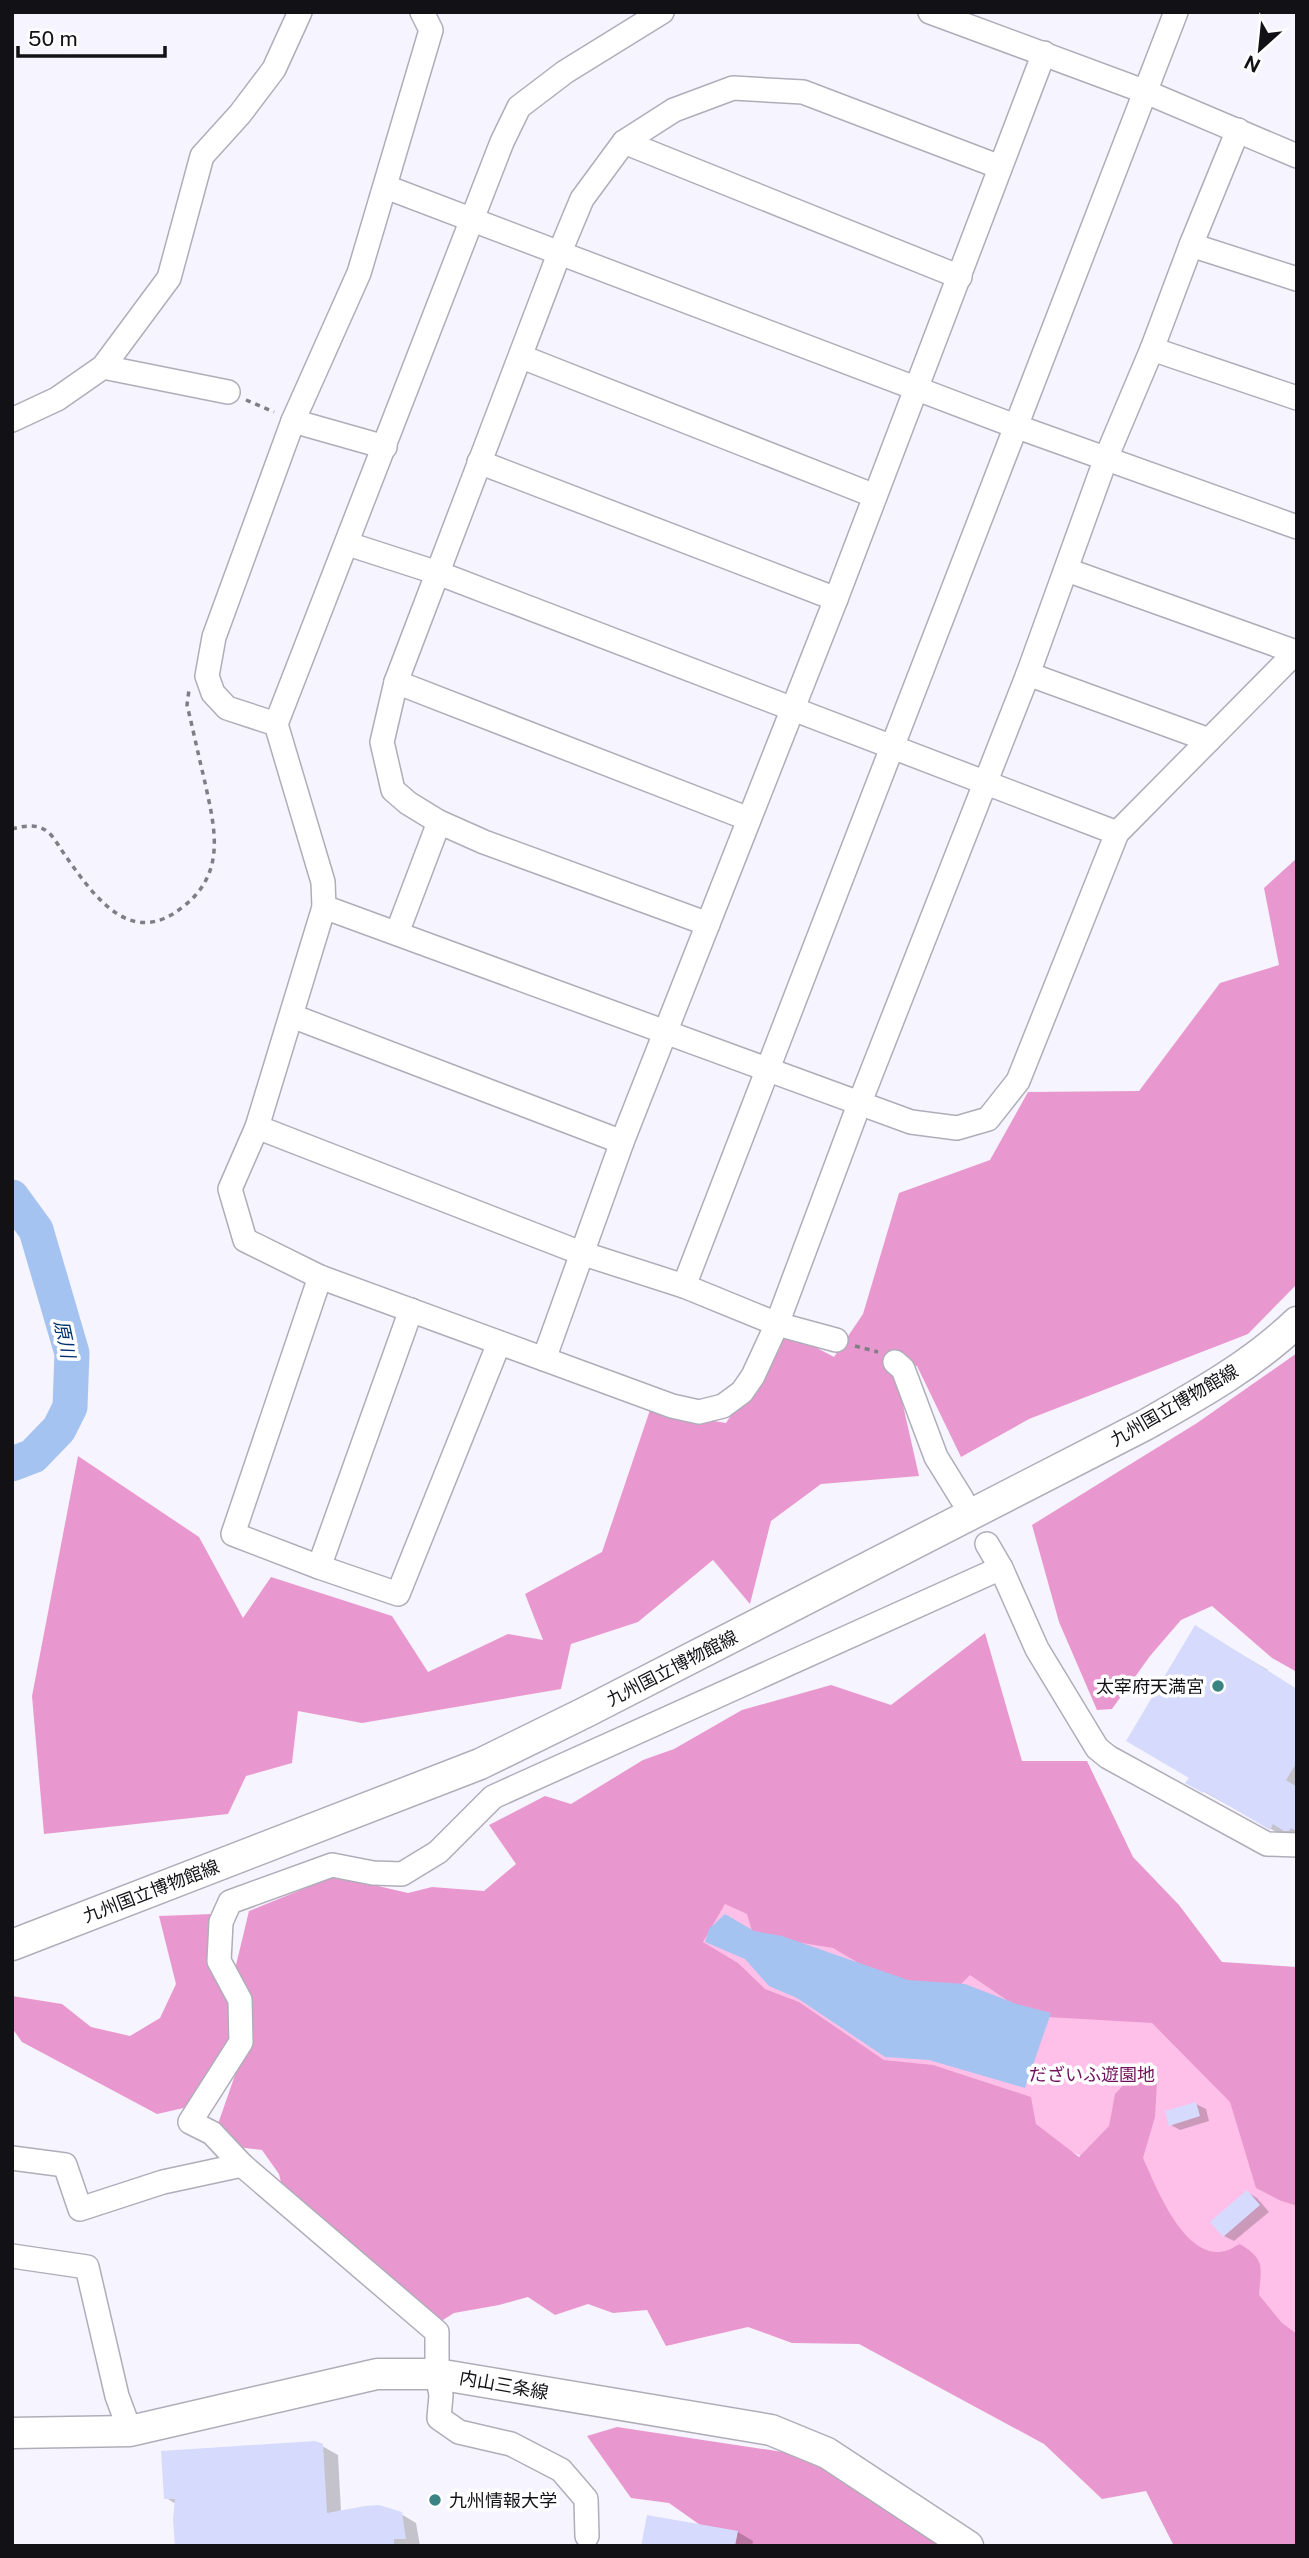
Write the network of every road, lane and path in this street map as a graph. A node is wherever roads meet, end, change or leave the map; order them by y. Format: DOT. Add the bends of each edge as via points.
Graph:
graph roads {
  1 [pos="300,12"];
  2 [pos="422,12"];
  3 [pos="662,12"];
  4 [pos="930,12"];
  5 [pos="1176,12"];
  6 [pos="1044,53"];
  7 [pos="1146,92"];
  8 [pos="1238,130"];
  9 [pos="624,142"];
  10 [pos="1297,156"];
  11 [pos="1000,167"];
  12 [pos="386,187"];
  13 [pos="472,221"];
  14 [pos="1191,245"];
  15 [pos="559,254"];
  16 [pos="960,277"];
  17 [pos="1297,279"];
  18 [pos="1152,349"];
  19 [pos="522,357"];
  20 [pos="103,367"];
  21 [pos="915,388"];
  22 [pos="228,392"];
  23 [pos="1297,398"];
  24 [pos="12,420"];
  25 [pos="293,421"];
  26 [pos="1015,426"];
  27 [pos="385,447"];
  28 [pos="1106,458"];
  29 [pos="479,462"];
  30 [pos="875,496"];
  31 [pos="1297,527"];
  32 [pos="348,544"];
  33 [pos="1067,570"];
  34 [pos="438,573"];
  35 [pos="835,600"];
  36 [pos="1296,652"];
  37 [pos="1028,674"];
  38 [pos="396,681"];
  39 [pos="190,684"];
  40 [pos="791,708"];
  41 [pos="276,724"];
  42 [pos="1209,740"];
  43 [pos="893,748"];
  44 [pos="985,783"];
  45 [pos="748,819"];
  46 [pos="439,822"];
  47 [pos="12,829"];
  48 [pos="1117,833"];
  49 [pos="324,907"];
  50 [pos="708,924"];
  51 [pos="397,933"];
  52 [pos="292,1016"];
  53 [pos="666,1032"];
  54 [pos="767,1069"];
  55 [pos="860,1102"];
  56 [pos="257,1128"];
  57 [pos="622,1142"];
  58 [pos="581,1253"];
  59 [pos="320,1277"];
  60 [pos="684,1286"];
  61 [pos="411,1310"];
  62 [pos="1297,1322"];
  63 [pos="777,1324"];
  64 [pos="836,1340"];
  65 [pos="499,1343"];
  66 [pos="544,1359"];
  67 [pos="895,1363"];
  68 [pos="962,1499"];
  69 [pos="987,1544"];
  70 [pos="319,1567"];
  71 [pos="1001,1569"];
  72 [pos="1297,1845"];
  73 [pos="12,1945"];
  74 [pos="12,2158"];
  75 [pos="242,2165"];
  76 [pos="12,2256"];
  77 [pos="437,2374"];
  78 [pos="130,2431"];
  79 [pos="12,2434"];
  80 [pos="587,2536"];
  81 [pos="968,2546"];
  1 -- 20 [label="street" via="274,69 202,156 169,278"];
  2 -- 12 [label="street" via="430,30"];
  3 -- 13 [label="street" via="565,72 519,107"];
  4 -- 6 [label="street"];
  5 -- 7 [label="street"];
  6 -- 7 [label="street"];
  6 -- 11 [label="street"];
  7 -- 8 [label="street"];
  7 -- 26 [label="street"];
  8 -- 10 [label="street"];
  8 -- 14 [label="street"];
  9 -- 11 [label="street" via="674,110 733,88 803,92"];
  9 -- 15 [label="street" via="582,199"];
  9 -- 16 [label="street"];
  11 -- 16 [label="street"];
  12 -- 13 [label="street"];
  12 -- 25 [label="street" via="359,273"];
  13 -- 15 [label="street"];
  13 -- 27 [label="street"];
  14 -- 17 [label="street"];
  14 -- 18 [label="street"];
  15 -- 19 [label="street"];
  15 -- 21 [label="street"];
  16 -- 21 [label="street"];
  18 -- 23 [label="street"];
  18 -- 28 [label="street"];
  19 -- 29 [label="street"];
  19 -- 30 [label="street"];
  20 -- 22 [label="street"];
  20 -- 24 [label="street" via="57,399"];
  21 -- 26 [label="street"];
  21 -- 30 [label="street"];
  22 -- 25 [label="path"];
  25 -- 27 [label="street"];
  25 -- 41 [label="street" via="226,599 207,676 213,693 227,708"];
  26 -- 28 [label="street"];
  26 -- 43 [label="street"];
  27 -- 32 [label="street"];
  28 -- 31 [label="street"];
  28 -- 33 [label="street"];
  29 -- 34 [label="street"];
  29 -- 35 [label="street"];
  30 -- 35 [label="street"];
  32 -- 34 [label="street"];
  32 -- 41 [label="street"];
  33 -- 36 [label="street"];
  33 -- 37 [label="street"];
  34 -- 38 [label="street"];
  34 -- 40 [label="street"];
  35 -- 40 [label="street"];
  36 -- 42 [label="street"];
  37 -- 42 [label="street"];
  37 -- 44 [label="street"];
  38 -- 45 [label="street"];
  38 -- 46 [label="street" via="382,742 393,790"];
  39 -- 47 [label="path" via="187,705 214,826 214,859 195,898 175,914 148,924 130,922 85,884 49,832 36,825"];
  40 -- 43 [label="street"];
  40 -- 45 [label="street"];
  41 -- 49 [label="street" via="323,881"];
  42 -- 48 [label="street"];
  43 -- 44 [label="street"];
  43 -- 54 [label="street"];
  44 -- 48 [label="street"];
  44 -- 55 [label="street"];
  45 -- 50 [label="street"];
  46 -- 50 [label="street"];
  46 -- 51 [label="street"];
  48 -- 55 [label="street" via="1018,1081 988,1119 957,1128 934,1125 912,1122"];
  49 -- 51 [label="street"];
  49 -- 52 [label="street"];
  50 -- 53 [label="street"];
  51 -- 53 [label="street"];
  52 -- 56 [label="street"];
  52 -- 57 [label="street"];
  53 -- 54 [label="street"];
  53 -- 57 [label="street"];
  54 -- 55 [label="street"];
  54 -- 60 [label="street"];
  55 -- 63 [label="street"];
  56 -- 58 [label="street"];
  56 -- 59 [label="street" via="230,1189 245,1240"];
  57 -- 58 [label="street"];
  58 -- 60 [label="street"];
  58 -- 66 [label="street"];
  59 -- 61 [label="street"];
  59 -- 70 [label="street" via="233,1534"];
  60 -- 63 [label="street"];
  61 -- 65 [label="street"];
  61 -- 70 [label="street"];
  62 -- 73 [label="main road, 九州国立博物館線" via="1213,1386 1144,1425 480,1763"];
  63 -- 64 [label="street"];
  63 -- 66 [label="street" via="742,1392 723,1406 699,1412"];
  64 -- 67 [label="path" via="884,1354"];
  65 -- 66 [label="street"];
  65 -- 70 [label="street" via="398,1594"];
  67 -- 68 [label="street" via="903,1369 936,1457"];
  69 -- 71 [label="street"];
  71 -- 72 [label="street" via="1037,1650 1097,1748 1267,1844"];
  71 -- 75 [label="street" via="493,1797 438,1852 402,1874 332,1865 230,1902 221,1922 219,1961 240,2000 240,2042 190,2122 212,2133"];
  74 -- 75 [label="street" via="65,2165 80,2209 163,2182"];
  75 -- 77 [label="street" via="437,2332"];
  76 -- 78 [label="street" via="87,2267 117,2396"];
  77 -- 78 [label="main road, 内山三条線" via="377,2374"];
  77 -- 80 [label="street" via="439,2418 459,2432 511,2444 561,2470 586,2499"];
  77 -- 81 [label="main road, 内山三条線" via="771,2430 827,2453"];
  78 -- 79 [label="main road, 内山三条線"];
}
